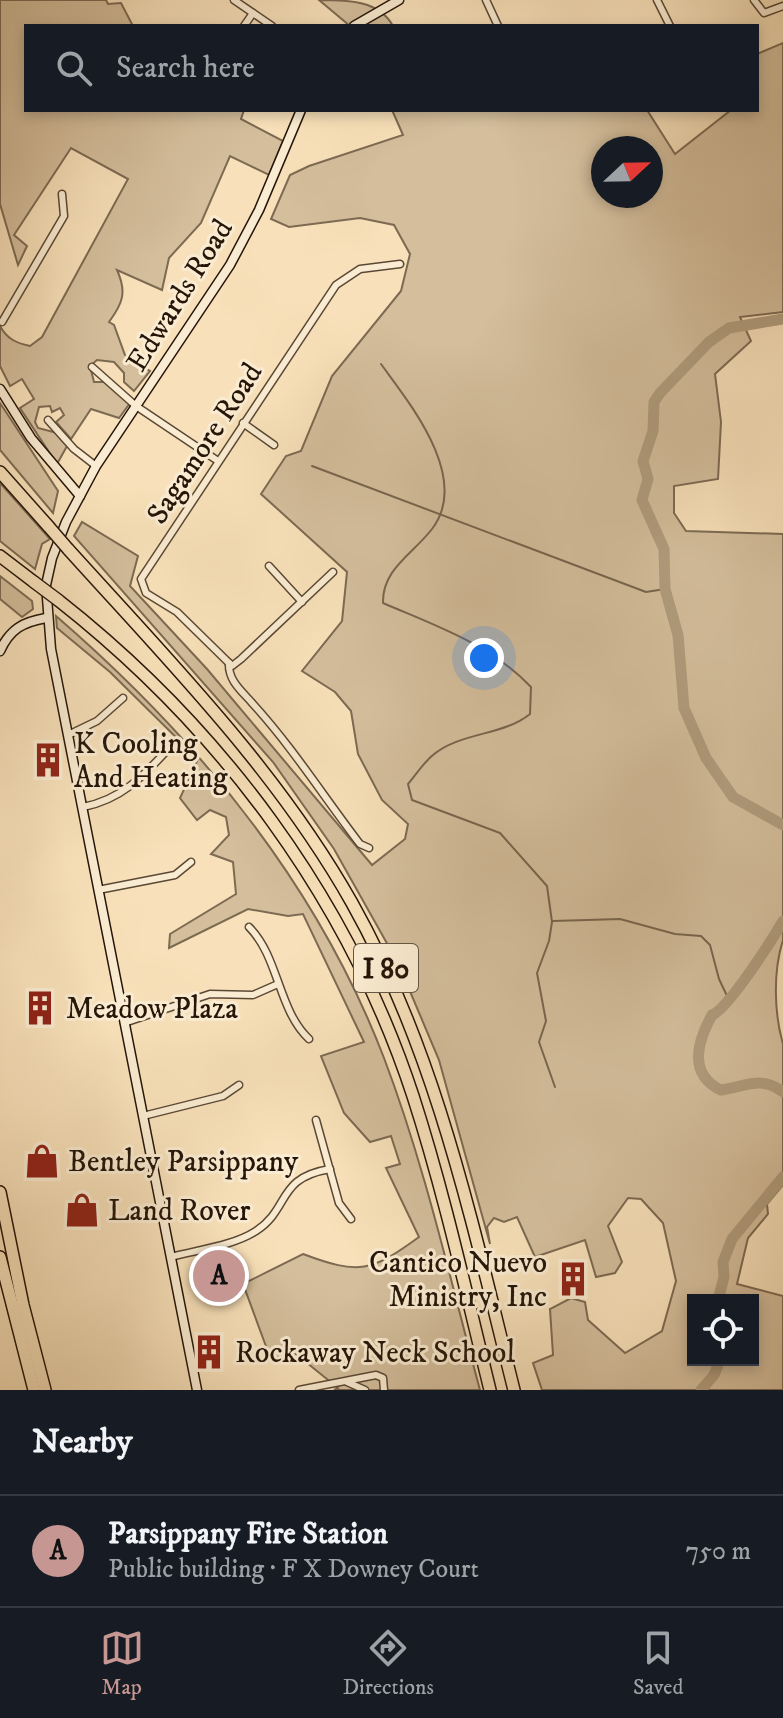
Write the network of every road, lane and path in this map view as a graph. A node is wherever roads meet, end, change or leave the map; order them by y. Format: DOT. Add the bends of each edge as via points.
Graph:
graph roads {
  1 [pos="234,0"];
  2 [pos="399,0"];
  3 [pos="486,0"];
  4 [pos="657,0"];
  5 [pos="754,0"];
  6 [pos="783,6"];
  7 [pos="253,13"];
  8 [pos="245,24"];
  9 [pos="269,24"];
  10 [pos="357,24"];
  11 [pos="497,24"];
  12 [pos="669,24"];
  13 [pos="300,112"];
  14 [pos="62,194"];
  15 [pos="400,264"];
  16 [pos="2,322"];
  17 [pos="92,367"];
  18 [pos="0,389"];
  19 [pos="136,406"];
  20 [pos="48,420"];
  21 [pos="243,423"];
  22 [pos="274,445"];
  23 [pos="218,461"];
  24 [pos="0,465"];
  25 [pos="96,466"];
  26 [pos="0,472"];
  27 [pos="10,483"];
  28 [pos="80,496"];
  29 [pos="0,548"];
  30 [pos="5,560"];
  31 [pos="269,566"];
  32 [pos="333,572"];
  33 [pos="302,602"];
  34 [pos="46,618"];
  35 [pos="0,651"];
  36 [pos="229,663"];
  37 [pos="123,698"];
  38 [pos="68,735"];
  39 [pos="173,744"];
  40 [pos="83,807"];
  41 [pos="369,848"];
  42 [pos="191,862"];
  43 [pos="98,890"];
  44 [pos="249,927"];
  45 [pos="278,984"];
  46 [pos="124,1023"];
  47 [pos="309,1039"];
  48 [pos="239,1085"];
  49 [pos="143,1116"];
  50 [pos="316,1120"];
  51 [pos="330,1169"];
  52 [pos="0,1192"];
  53 [pos="351,1219"];
  54 [pos="0,1257"];
  55 [pos="171,1257"];
  56 [pos="347,1382"];
  57 [pos="34,1390"];
  58 [pos="45,1390"];
  59 [pos="197,1390"];
  60 [pos="299,1390"];
  61 [pos="365,1390"];
  62 [pos="384,1390"];
  63 [pos="490,1390"];
  64 [pos="514,1390"];
  1 -- 7 [label="street"];
  2 -- 10 [label="street"];
  3 -- 11 [label="street"];
  4 -- 12 [label="street"];
  5 -- 6 [label="street" via="764,13"];
  7 -- 8 [label="street"];
  7 -- 9 [label="street"];
  13 -- 19 [label="street, Edwards Road" via="246,236"];
  14 -- 16 [label="street" via="64,216 6,307"];
  15 -- 21 [label="street, Sagamore Road" via="360,269 336,285"];
  17 -- 19 [label="street"];
  18 -- 28 [label="street" via="31,438"];
  19 -- 23 [label="street"];
  19 -- 25 [label="street, Edwards Road"];
  20 -- 25 [label="street"];
  21 -- 22 [label="street"];
  21 -- 23 [label="street, Sagamore Road"];
  23 -- 36 [label="street, Sagamore Road" via="141,583 146,593 177,612"];
  24 -- 27 [label="highway"];
  25 -- 28 [label="street, Edwards Road"];
  26 -- 27 [label="highway, I 80"];
  27 -- 64 [label="highway, I 80, bridge" via="263,770 362,921 435,1088"];
  28 -- 34 [label="street, Edwards Road" via="49,567"];
  29 -- 30 [label="highway"];
  30 -- 63 [label="highway, I 80, bridge" via="134,664 216,750 277,828 331,913 376,1002 413,1095"];
  31 -- 33 [label="street"];
  32 -- 33 [label="street"];
  33 -- 36 [label="street" via="241,659"];
  34 -- 35 [label="street" via="21,624"];
  34 -- 38 [label="street, Edwards Road"];
  36 -- 41 [label="street" via="230,677 276,729 360,844"];
  37 -- 38 [label="street" via="97,721"];
  38 -- 40 [label="street, Edwards Road"];
  39 -- 40 [label="street" via="127,791"];
  40 -- 43 [label="street, Edwards Road"];
  42 -- 43 [label="street" via="175,875"];
  43 -- 46 [label="street, Edwards Road"];
  44 -- 45 [label="street"];
  45 -- 46 [label="street" via="253,995 210,994"];
  45 -- 47 [label="street"];
  46 -- 49 [label="street, Edwards Road"];
  48 -- 49 [label="street" via="223,1096"];
  49 -- 55 [label="street, Edwards Road"];
  50 -- 51 [label="street"];
  51 -- 53 [label="street" via="339,1203"];
  51 -- 55 [label="street" via="293,1184 269,1219 250,1234"];
  52 -- 58 [label="highway"];
  54 -- 57 [label="highway"];
  55 -- 59 [label="street, Edwards Road"];
  56 -- 60 [label="street"];
  56 -- 61 [label="street"];
  56 -- 62 [label="street" via="376,1375 383,1378"];
}
